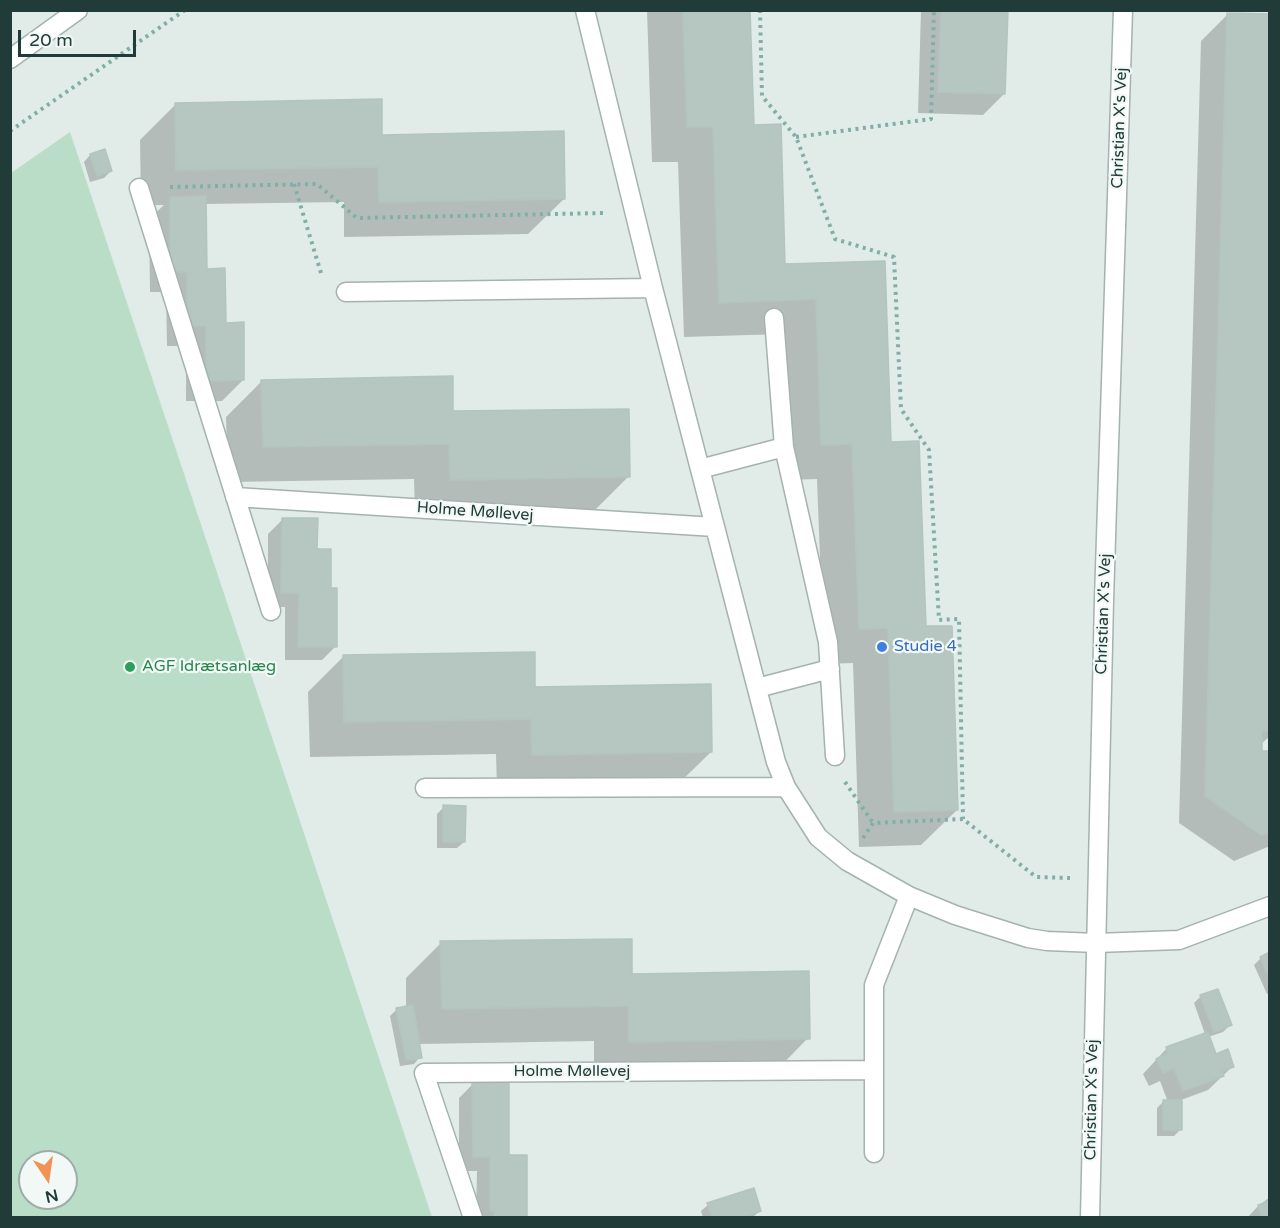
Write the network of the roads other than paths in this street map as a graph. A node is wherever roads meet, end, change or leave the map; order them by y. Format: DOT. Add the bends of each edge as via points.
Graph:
graph roads {
  1 [pos="78,10"];
  2 [pos="585,10"];
  3 [pos="1123,10"];
  4 [pos="10,59"];
  5 [pos="139,188"];
  6 [pos="653,288"];
  7 [pos="346,292"];
  8 [pos="774,318"];
  9 [pos="784,447"];
  10 [pos="700,469"];
  11 [pos="236,497"];
  12 [pos="715,527"];
  13 [pos="271,611"];
  14 [pos="830,669"];
  15 [pos="757,688"];
  16 [pos="835,756"];
  17 [pos="786,787"];
  18 [pos="425,788"];
  19 [pos="909,896"];
  20 [pos="1269,906"];
  21 [pos="1096,943"];
  22 [pos="874,1070"];
  23 [pos="874,1153"];
  24 [pos="473,1218"];
  25 [pos="1090,1218"];
  1 -- 4 [label="street"];
  2 -- 6 [label="street"];
  3 -- 21 [label="street, Christian X's Vej"];
  5 -- 11 [label="street"];
  6 -- 7 [label="street"];
  6 -- 10 [label="street"];
  8 -- 9 [label="street"];
  9 -- 10 [label="street"];
  9 -- 14 [label="street" via="828,642"];
  10 -- 12 [label="street"];
  11 -- 12 [label="street, Holme Møllevej"];
  11 -- 13 [label="street"];
  12 -- 15 [label="street"];
  14 -- 15 [label="street"];
  14 -- 16 [label="street"];
  15 -- 17 [label="street"];
  17 -- 18 [label="street"];
  17 -- 19 [label="street" via="818,837 847,861"];
  19 -- 21 [label="street" via="1028,938"];
  19 -- 22 [label="street" via="874,985"];
  20 -- 21 [label="street" via="1179,940"];
  21 -- 25 [label="street, Christian X's Vej"];
  22 -- 23 [label="street"];
  22 -- 24 [label="street, Holme Møllevej" via="424,1072"];
}
